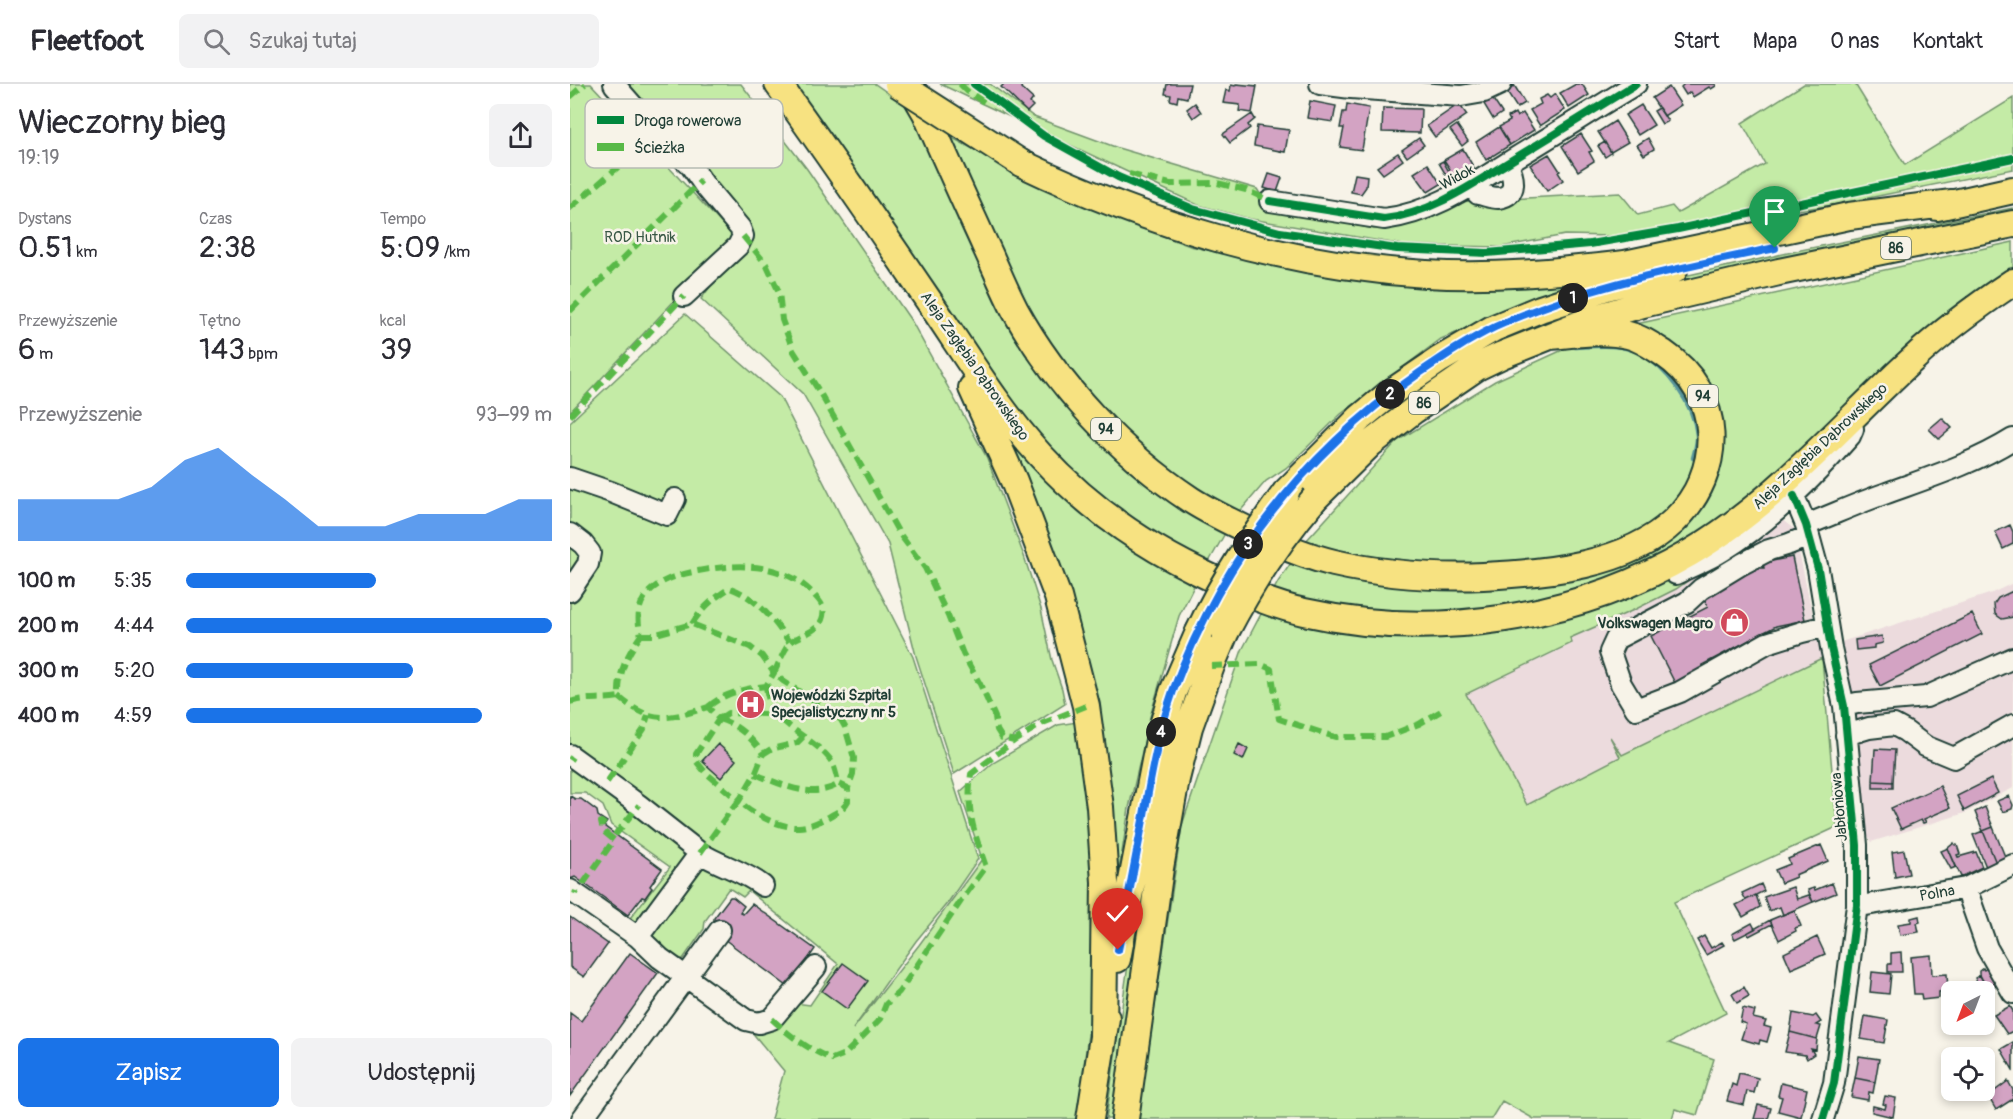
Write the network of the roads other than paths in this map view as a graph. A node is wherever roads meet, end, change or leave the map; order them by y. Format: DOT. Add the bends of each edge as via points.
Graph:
graph roads {
  1 [pos="614,84"];
  2 [pos="778,84"];
  3 [pos="898,84"];
  4 [pos="909,84"];
  5 [pos="1320,84"];
  6 [pos="1501,84"];
  7 [pos="1636,84"];
  8 [pos="627,99"];
  9 [pos="1507,163"];
  10 [pos="692,168"];
  11 [pos="1471,185"];
  12 [pos="2013,190"];
  13 [pos="1270,201"];
  14 [pos="1952,203"];
  15 [pos="2013,224"];
  16 [pos="2013,282"];
  17 [pos="684,296"];
  18 [pos="934,309"];
  19 [pos="1550,336"];
  20 [pos="1864,405"];
  21 [pos="2013,440"];
  22 [pos="570,478"];
  23 [pos="1794,496"];
  24 [pos="675,499"];
  25 [pos="1808,531"];
  26 [pos="570,534"];
  27 [pos="1624,585"];
  28 [pos="570,591"];
  29 [pos="1827,626"];
  30 [pos="2013,658"];
  31 [pos="1844,706"];
  32 [pos="2013,725"];
  33 [pos="1846,735"];
  34 [pos="570,755"];
  35 [pos="700,853"];
  36 [pos="2013,865"];
  37 [pos="763,886"];
  38 [pos="1966,888"];
  39 [pos="570,890"];
  40 [pos="1857,905"];
  41 [pos="720,930"];
  42 [pos="638,937"];
  43 [pos="816,968"];
  44 [pos="686,976"];
  45 [pos="2013,993"];
  46 [pos="1103,1035"];
  47 [pos="582,1119"];
  48 [pos="1090,1119"];
  49 [pos="1125,1119"];
  50 [pos="1823,1119"];
  1 -- 8 [label="street"];
  2 -- 18 [label="main road, Aleja Zagłębia Dąbrowskiego"];
  3 -- 14 [label="main road, bridge" via="1021,163 1131,211 1208,237 1299,259 1377,270 1505,274 1625,264 1849,216"];
  4 -- 19 [label="main road, 94" via="1015,309 1075,395 1120,443 1169,485 1215,515 1277,544 1333,563 1377,571 1464,577 1526,574 1580,565 1623,552 1656,535 1687,506 1704,476 1711,438 1707,404 1699,388 1671,358 1642,340 1606,333"];
  5 -- 6 [label="street" via="1461,96"];
  7 -- 9 [label="street, Widok"];
  9 -- 11 [label="street, Widok"];
  9 -- 11 [label="street" via="1514,186 1508,194 1498,198 1478,194"];
  10 -- 17 [label="street" via="743,236 738,246"];
  11 -- 13 [label="street, Widok" via="1425,210 1384,219"];
  12 -- 14 [label="main road, 86"];
  14 -- 46 [label="main road, 86, bridge" via="1854,231 1696,264 1540,309 1494,328 1439,360 1360,418 1286,492 1247,546 1215,598 1173,692 1160,735"];
  15 -- 19 [label="main road, 86" via="1676,296 1595,318"];
  16 -- 20 [label="main road, Aleja Zagłębia Dąbrowskiego" via="1944,332"];
  18 -- 27 [label="main road, Aleja Zagłębia Dąbrowskiego" via="1012,422 1041,457 1088,502 1157,550 1248,594 1338,618 1436,625 1538,611"];
  18 -- 46 [label="main road" via="1014,481 1058,597 1086,706 1100,807 1105,882"];
  19 -- 49 [label="main road, 86, bridge" via="1477,367 1370,444 1288,530 1263,565 1225,633 1189,727 1176,779"];
  20 -- 23 [label="street" via="1850,436"];
  20 -- 27 [label="main road, Aleja Zagłębia Dąbrowskiego" via="1798,471 1738,520 1690,553"];
  21 -- 25 [label="street" via="1935,477 1882,494"];
  22 -- 24 [label="street" via="667,515"];
  23 -- 25 [label="street, Jabłoniowa"];
  23 -- 27 [label="street" via="1722,551 1669,577"];
  25 -- 29 [label="street, Jabłoniowa"];
  25 -- 29 [label="street" via="1742,564 1687,602 1616,639 1610,652 1621,684 1636,709 1680,693 1767,643"];
  26 -- 28 [label="street" via="590,553 588,564"];
  29 -- 31 [label="street, Jabłoniowa"];
  30 -- 31 [label="street" via="1926,697"];
  31 -- 33 [label="street, Jabłoniowa"];
  32 -- 33 [label="street" via="1954,758 1925,746 1893,725"];
  33 -- 40 [label="street, Jabłoniowa" via="1857,845"];
  34 -- 35 [label="street"];
  35 -- 37 [label="street"];
  35 -- 42 [label="street"];
  36 -- 38 [label="street, Polna"];
  38 -- 40 [label="street, Polna"];
  38 -- 45 [label="street" via="1987,948"];
  39 -- 42 [label="street"];
  40 -- 50 [label="street, Jabłoniowa" via="1834,1083"];
  41 -- 44 [label="street"];
  42 -- 44 [label="street"];
  43 -- 44 [label="street" via="772,1020 759,1023 746,1020"];
  44 -- 47 [label="street"];
  46 -- 48 [label="main road, 86"];
}
